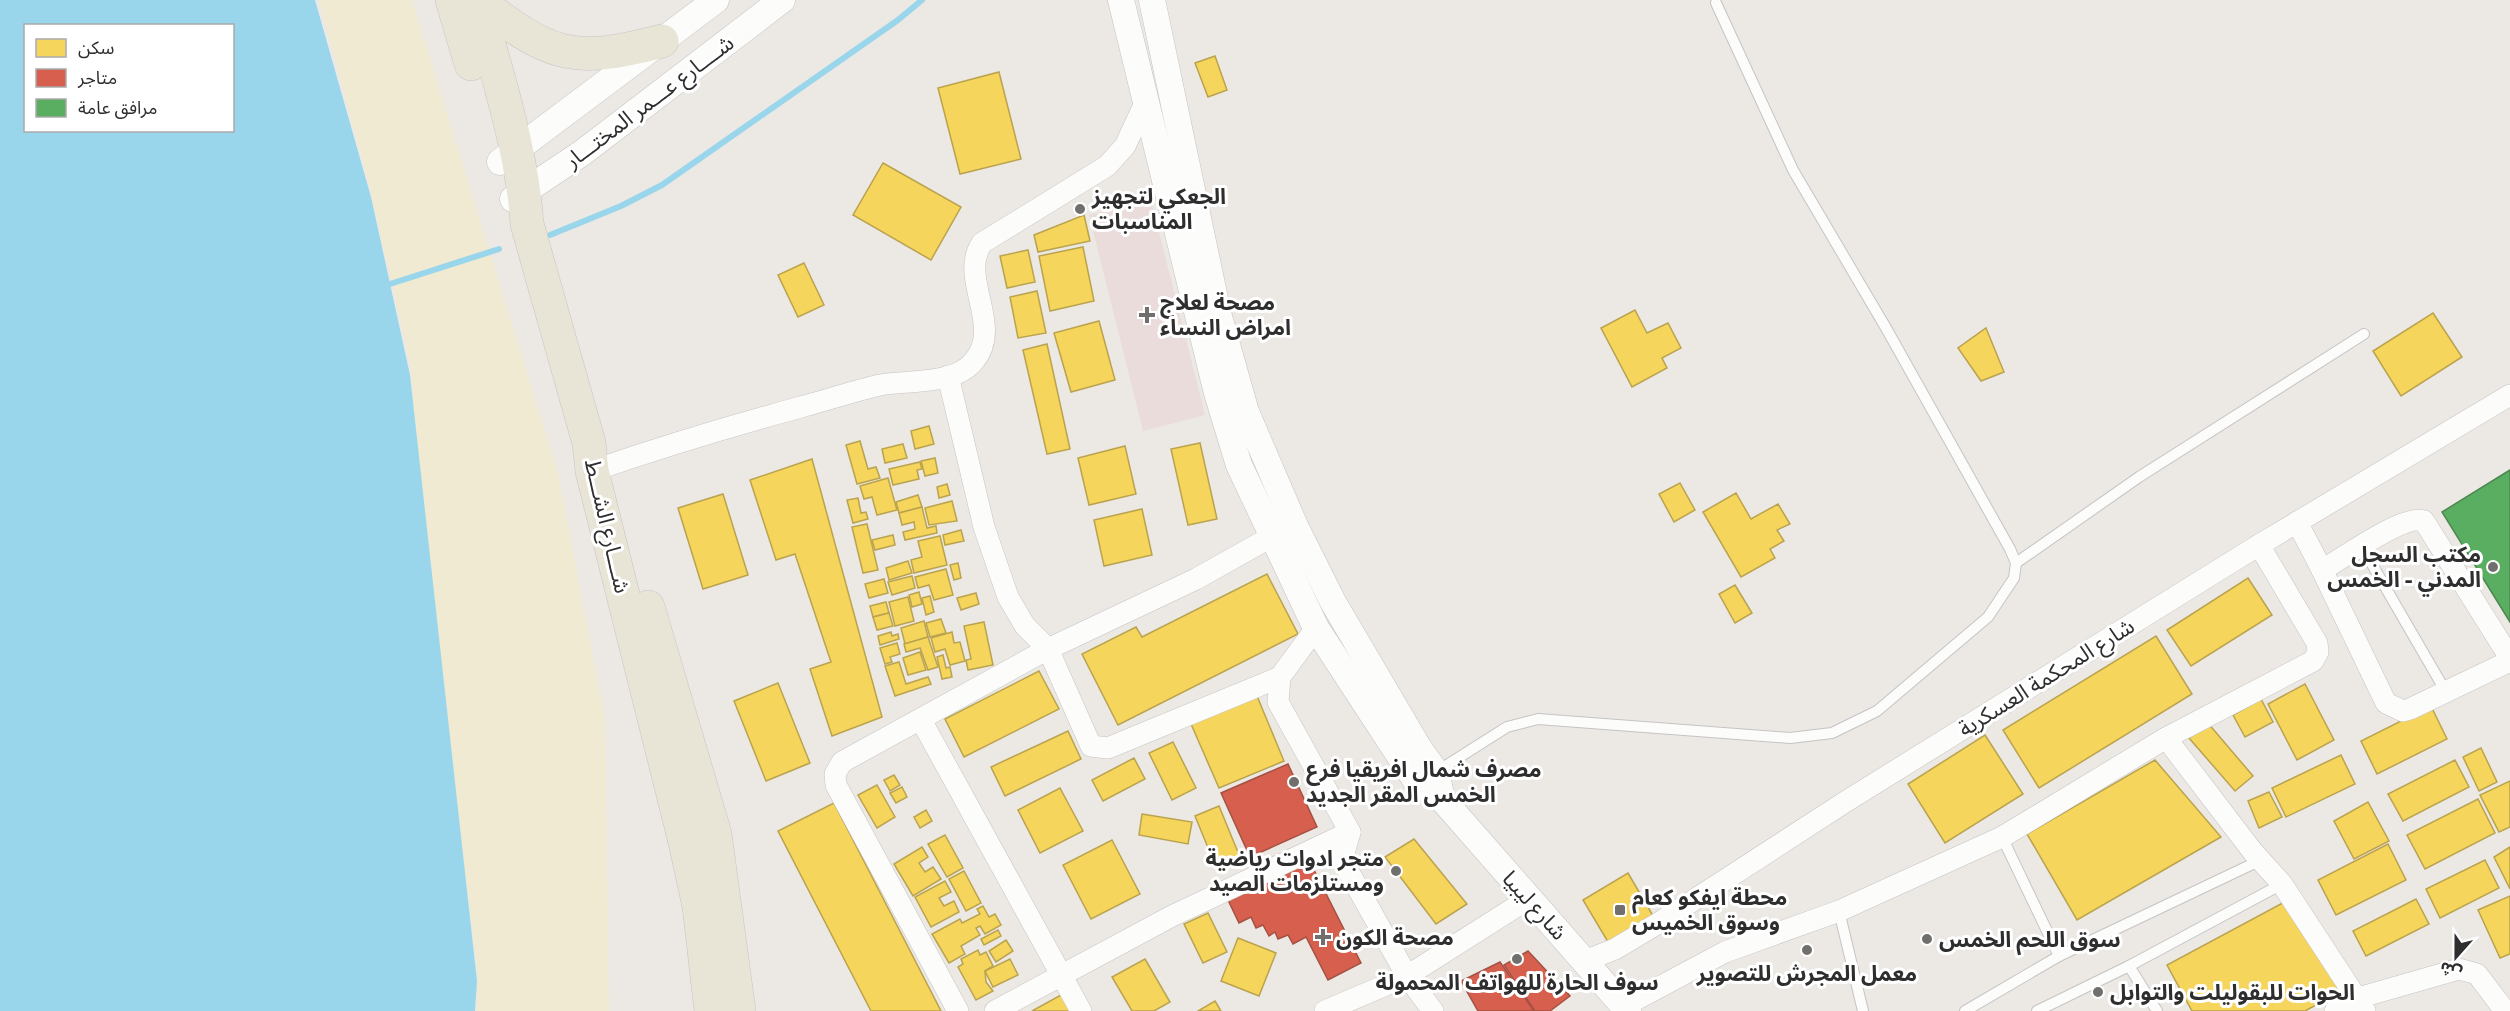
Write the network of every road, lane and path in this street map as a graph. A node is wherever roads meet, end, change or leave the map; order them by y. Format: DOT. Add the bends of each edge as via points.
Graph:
graph roads {
  1 [pos="452,0"];
  2 [pos="477,0"];
  3 [pos="716,0"];
  4 [pos="782,0"];
  5 [pos="1121,0"];
  6 [pos="1152,0"];
  7 [pos="1716,3"];
  8 [pos="662,42"];
  9 [pos="1145,103"];
  10 [pos="508,157"];
  11 [pos="522,205"];
  12 [pos="2364,334"];
  13 [pos="948,376"];
  14 [pos="2510,395"];
  15 [pos="595,460"];
  16 [pos="2297,522"];
  17 [pos="1271,537"];
  18 [pos="2259,545"];
  19 [pos="2362,546"];
  20 [pos="2016,563"];
  21 [pos="2322,570"];
  22 [pos="1316,628"];
  23 [pos="1048,649"];
  24 [pos="2510,659"];
  25 [pos="1280,677"];
  26 [pos="2446,692"];
  27 [pos="921,720"];
  28 [pos="2166,738"];
  29 [pos="1427,778"];
  30 [pos="1350,832"];
  31 [pos="2002,837"];
  32 [pos="2261,860"];
  33 [pos="2282,884"];
  34 [pos="1528,899"];
  35 [pos="1839,911"];
  36 [pos="2059,956"];
  37 [pos="1585,961"];
  38 [pos="2129,966"];
  39 [pos="1060,974"];
  40 [pos="1407,975"];
  41 [pos="2361,1005"];
  42 [pos="1626,1008"];
  43 [pos="725,1009"];
  44 [pos="958,1011"];
  45 [pos="995,1011"];
  46 [pos="1080,1011"];
  47 [pos="1325,1011"];
  48 [pos="1433,1011"];
  49 [pos="1863,1011"];
  50 [pos="1965,1011"];
  51 [pos="2037,1011"];
  52 [pos="2157,1011"];
  53 [pos="2335,1011"];
  54 [pos="2505,1011"];
  1 -- 10 [label="main road"];
  2 -- 8 [label="main road" via="520,33 563,51 615,54"];
  2 -- 10 [label="main road"];
  3 -- 8 [label="street, شــــارع عـــمر المختـــار"];
  4 -- 11 [label="street, شــــارع عـــمر المختـــار" via="582,153"];
  5 -- 9 [label="street"];
  6 -- 29 [label="street" via="1218,313 1246,412 1290,516 1333,602 1420,750"];
  7 -- 20 [label="lane" via="1793,170 1980,493"];
  8 -- 10 [label="street, شــــارع عـــمر المختـــار"];
  9 -- 13 [label="street" via="1125,146 1107,166 982,243 974,262 986,322 984,340 976,359 965,370"];
  9 -- 17 [label="street" via="1226,430"];
  10 -- 11 [label="main road"];
  11 -- 15 [label="main road, شــــارع الشـــط"];
  12 -- 20 [label="lane" via="2139,477"];
  13 -- 15 [label="street" via="879,386"];
  13 -- 23 [label="street" via="996,566 1017,614"];
  14 -- 16 [label="street, شارع المحكمة العسكرية"];
  15 -- 43 [label="main road, شــــارع الشـــط" via="635,564 715,834"];
  16 -- 18 [label="street, شارع المحكمة العسكرية"];
  16 -- 21 [label="street"];
  17 -- 22 [label="street"];
  17 -- 23 [label="street" via="1196,579"];
  18 -- 28 [label="street" via="2317,643 2318,652 2305,666"];
  18 -- 37 [label="street, شارع المحكمة العسكرية" via="1845,802 1657,924 1615,949"];
  19 -- 21 [label="street"];
  19 -- 24 [label="street" via="2409,520 2424,521"];
  19 -- 26 [label="lane"];
  20 -- 29 [label="lane" via="2014,578 1988,617 1877,711 1832,733 1790,738 1538,719 1507,727"];
  21 -- 26 [label="street" via="2386,703 2403,711"];
  22 -- 25 [label="street"];
  22 -- 29 [label="street"];
  23 -- 25 [label="street" via="1089,742 1096,749 1108,748"];
  23 -- 27 [label="street"];
  24 -- 26 [label="street"];
  25 -- 30 [label="street" via="1278,702 1282,715"];
  27 -- 39 [label="street"];
  27 -- 44 [label="street" via="842,762 835,774 836,785"];
  28 -- 31 [label="street"];
  28 -- 32 [label="street"];
  29 -- 34 [label="street, شارع ليبيا"];
  30 -- 39 [label="street" via="1236,884"];
  30 -- 40 [label="street" via="1342,860"];
  31 -- 35 [label="street"];
  31 -- 36 [label="lane"];
  32 -- 33 [label="street"];
  32 -- 36 [label="lane"];
  33 -- 38 [label="lane"];
  33 -- 41 [label="street"];
  34 -- 37 [label="street, شارع ليبيا"];
  34 -- 40 [label="street"];
  35 -- 42 [label="street" via="1725,952"];
  35 -- 49 [label="lane"];
  36 -- 50 [label="lane"];
  37 -- 42 [label="street, شارع ليبيا"];
  38 -- 51 [label="lane"];
  38 -- 52 [label="lane"];
  39 -- 45 [label="street"];
  39 -- 46 [label="street"];
  40 -- 47 [label="street"];
  40 -- 48 [label="street"];
  41 -- 53 [label="street"];
  41 -- 54 [label="street" via="2459,969 2477,974"];
}
